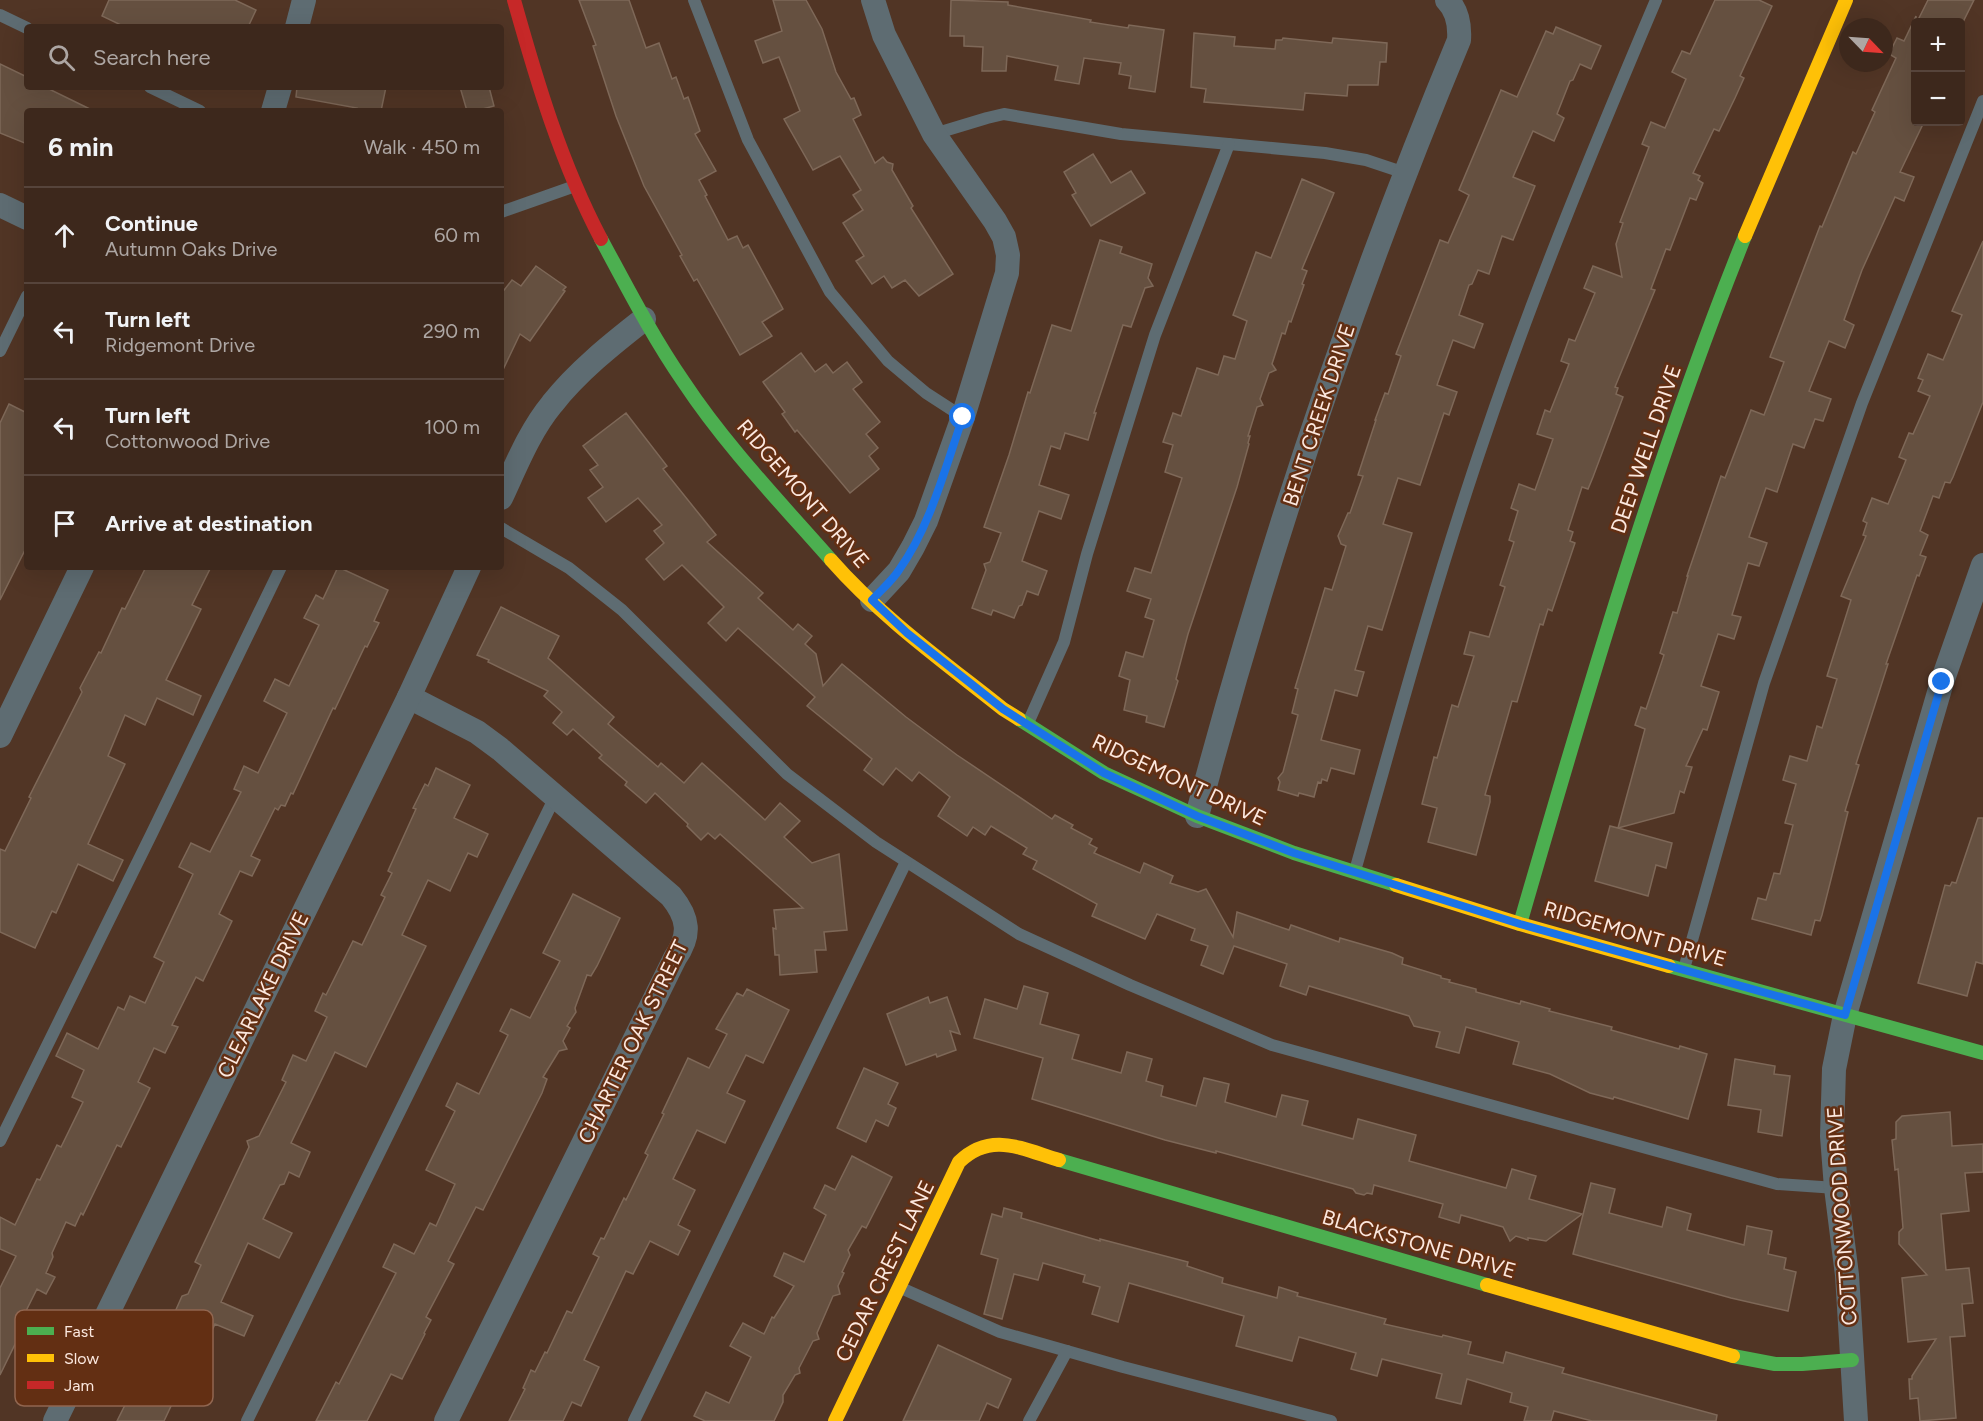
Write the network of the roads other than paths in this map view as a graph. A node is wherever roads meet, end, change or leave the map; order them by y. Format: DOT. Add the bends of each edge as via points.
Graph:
graph roads {
  1 [pos="304,0"];
  2 [pos="514,0"];
  3 [pos="693,0"];
  4 [pos="873,0"];
  5 [pos="1656,0"];
  6 [pos="1846,0"];
  7 [pos="1453,10"];
  8 [pos="0,15"];
  9 [pos="298,24"];
  10 [pos="24,27"];
  11 [pos="156,90"];
  12 [pos="279,90"];
  13 [pos="1983,101"];
  14 [pos="194,108"];
  15 [pos="274,108"];
  16 [pos="934,134"];
  17 [pos="1229,144"];
  18 [pos="1405,173"];
  19 [pos="576,186"];
  20 [pos="0,205"];
  21 [pos="504,211"];
  22 [pos="24,217"];
  23 [pos="24,302"];
  24 [pos="644,319"];
  25 [pos="0,351"];
  26 [pos="963,417"];
  27 [pos="504,492"];
  28 [pos="504,530"];
  29 [pos="1983,565"];
  30 [pos="81,570"];
  31 [pos="279,570"];
  32 [pos="468,570"];
  33 [pos="872,600"];
  34 [pos="409,697"];
  35 [pos="1027,724"];
  36 [pos="0,736"];
  37 [pos="555,797"];
  38 [pos="1197,816"];
  39 [pos="906,862"];
  40 [pos="1355,872"];
  41 [pos="1520,924"];
  42 [pos="1683,970"];
  43 [pos="1845,1015"];
  44 [pos="1983,1053"];
  45 [pos="0,1141"];
  46 [pos="979,1146"];
  47 [pos="1836,1188"];
  48 [pos="901,1288"];
  49 [pos="109,1310"];
  50 [pos="1066,1351"];
  51 [pos="1852,1360"];
  52 [pos="62,1406"];
  53 [pos="55,1421"];
  54 [pos="248,1421"];
  55 [pos="447,1421"];
  56 [pos="634,1421"];
  57 [pos="836,1421"];
  58 [pos="1029,1421"];
  59 [pos="1331,1421"];
  60 [pos="1856,1421"];
  1 -- 9 [label="street"];
  2 -- 19 [label="street, RIDGEMONT DRIVE" via="533,68"];
  3 -- 26 [label="lane" via="748,140 830,292 888,361"];
  4 -- 16 [label="street" via="884,35"];
  5 -- 40 [label="lane" via="1542,278 1485,436 1431,602"];
  6 -- 41 [label="street, DEEP WELL DRIVE" via="1764,187 1690,383 1635,544"];
  7 -- 18 [label="street, BENT CREEK DRIVE" via="1459,40"];
  8 -- 10 [label="lane"];
  11 -- 14 [label="lane"];
  12 -- 15 [label="street"];
  13 -- 42 [label="lane" via="1862,403 1764,683"];
  16 -- 17 [label="lane" via="1004,114 1122,134"];
  16 -- 26 [label="street" via="995,221 1008,255 1007,273"];
  17 -- 18 [label="lane" via="1325,153 1366,160"];
  17 -- 35 [label="lane" via="1155,335 1064,642"];
  18 -- 38 [label="street, BENT CREEK DRIVE" via="1303,460"];
  19 -- 21 [label="lane"];
  19 -- 24 [label="street, RIDGEMONT DRIVE"];
  20 -- 22 [label="street"];
  23 -- 25 [label="lane"];
  24 -- 27 [label="street" via="605,349 551,404 527,442"];
  24 -- 33 [label="street, RIDGEMONT DRIVE" via="683,382 731,446 842,573"];
  26 -- 33 [label="street" via="913,547 899,571"];
  28 -- 39 [label="lane" via="569,568 622,610 787,774"];
  29 -- 43 [label="street, COTTONWOOD DRIVE" via="1942,682"];
  30 -- 36 [label="street"];
  31 -- 45 [label="lane"];
  32 -- 34 [label="street, CLEARLAKE DRIVE"];
  33 -- 35 [label="street, RIDGEMONT DRIVE" via="907,633"];
  34 -- 37 [label="street, CHARTER OAK STREET" via="477,732"];
  34 -- 49 [label="street, CLEARLAKE DRIVE"];
  35 -- 38 [label="street, RIDGEMONT DRIVE" via="1104,773"];
  37 -- 54 [label="lane"];
  37 -- 55 [label="street, CHARTER OAK STREET" via="671,896 683,913 686,933 683,947"];
  38 -- 40 [label="street, RIDGEMONT DRIVE"];
  39 -- 47 [label="lane" via="1019,933 1272,1045 1777,1184"];
  39 -- 56 [label="lane"];
  40 -- 41 [label="street, RIDGEMONT DRIVE"];
  41 -- 42 [label="street, RIDGEMONT DRIVE"];
  42 -- 43 [label="street, RIDGEMONT DRIVE"];
  43 -- 44 [label="street, RIDGEMONT DRIVE"];
  43 -- 47 [label="street, COTTONWOOD DRIVE" via="1834,1069 1832,1136"];
  46 -- 48 [label="street, CEDAR CREST LANE" via="959,1162"];
  46 -- 51 [label="street, BLACKSTONE DRIVE" via="1004,1144 1721,1353 1775,1364"];
  47 -- 51 [label="street, COTTONWOOD DRIVE"];
  48 -- 50 [label="lane" via="1000,1332"];
  48 -- 57 [label="street, CEDAR CREST LANE"];
  50 -- 58 [label="lane"];
  50 -- 59 [label="lane"];
  51 -- 60 [label="street, COTTONWOOD DRIVE"];
  52 -- 53 [label="street, CLEARLAKE DRIVE"];
}
